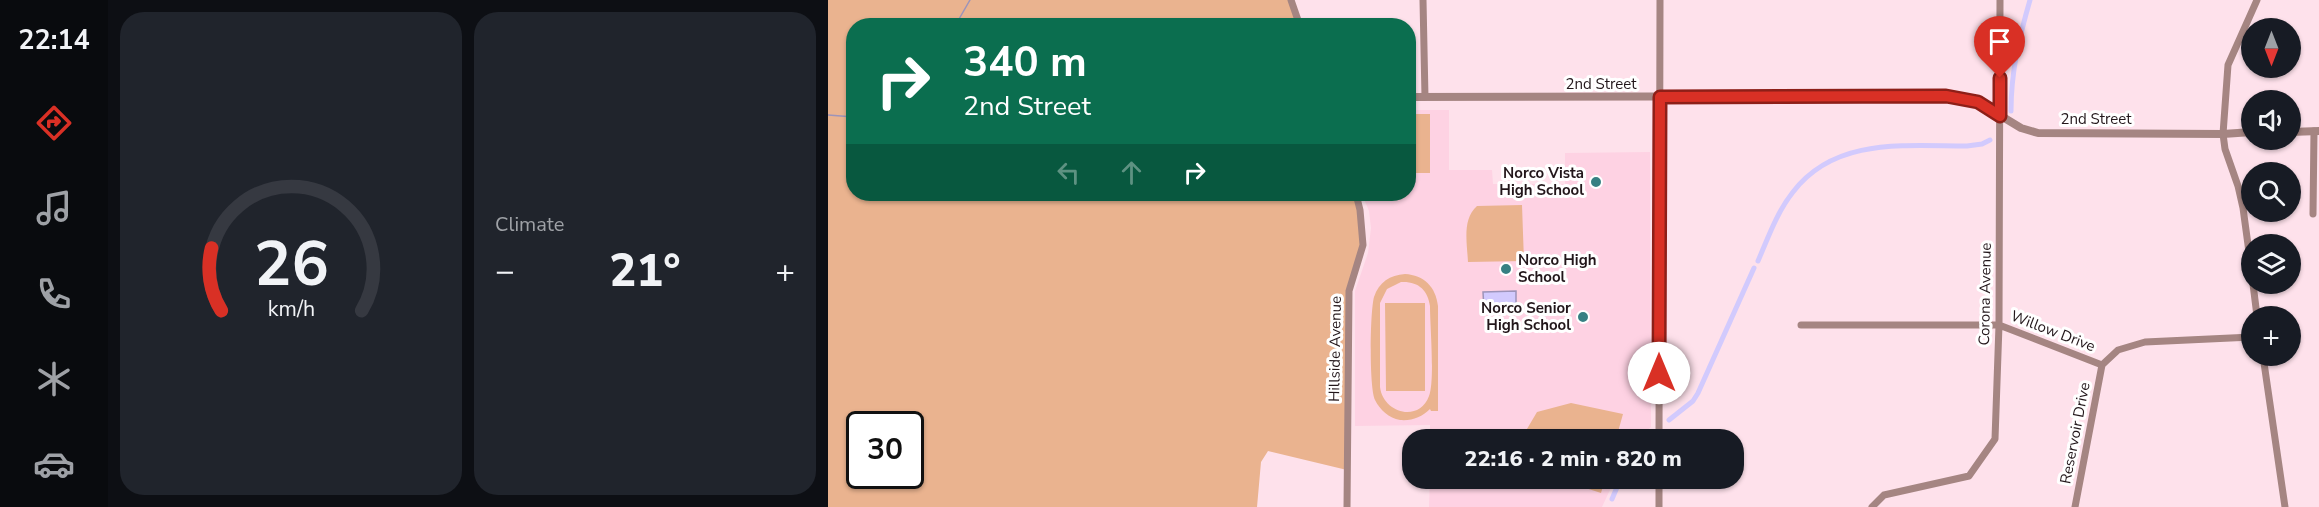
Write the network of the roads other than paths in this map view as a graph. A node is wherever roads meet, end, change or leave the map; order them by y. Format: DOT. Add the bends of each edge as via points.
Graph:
graph roads {
  1 [pos="1291,0"];
  2 [pos="1423,0"];
  3 [pos="1660,0"];
  4 [pos="2000,0"];
  5 [pos="2256,0"];
  6 [pos="1297,18"];
  7 [pos="1425,97"];
  8 [pos="1660,97"];
  9 [pos="1416,98"];
  10 [pos="2000,116"];
  11 [pos="2316,131"];
  12 [pos="2301,132"];
  13 [pos="2241,133"];
  14 [pos="2223,134"];
  15 [pos="1358,201"];
  16 [pos="2313,214"];
  17 [pos="2247,234"];
  18 [pos="1999,325"];
  19 [pos="1801,326"];
  20 [pos="2241,338"];
  21 [pos="2102,365"];
  22 [pos="2264,366"];
  23 [pos="1659,429"];
  24 [pos="1659,489"];
  25 [pos="1347,507"];
  26 [pos="1659,507"];
  27 [pos="1872,507"];
  28 [pos="2075,507"];
  29 [pos="2285,507"];
  1 -- 6 [label="street"];
  2 -- 7 [label="street"];
  3 -- 8 [label="street"];
  4 -- 10 [label="street, Corona Avenue"];
  5 -- 14 [label="street" via="2228,65"];
  7 -- 8 [label="street, 2nd Street"];
  7 -- 9 [label="street, 2nd Street"];
  8 -- 10 [label="street, 2nd Street" via="1946,96 1978,102"];
  8 -- 23 [label="street"];
  10 -- 14 [label="street, 2nd Street" via="2038,133"];
  10 -- 18 [label="street, Corona Avenue"];
  11 -- 12 [label="street"];
  11 -- 16 [label="street"];
  13 -- 14 [label="street, 2nd Street"];
  14 -- 17 [label="street"];
  15 -- 25 [label="street, Hillside Avenue" via="1363,244 1349,291"];
  18 -- 19 [label="street, Willow Drive"];
  18 -- 21 [label="street, Willow Drive"];
  18 -- 27 [label="street, Corona Avenue" via="1995,440 1969,476 1884,495"];
  20 -- 21 [label="street, Willow Drive" via="2145,342 2118,350"];
  21 -- 28 [label="street, Reservoir Drive"];
  22 -- 29 [label="street"];
  24 -- 26 [label="street"];
}
